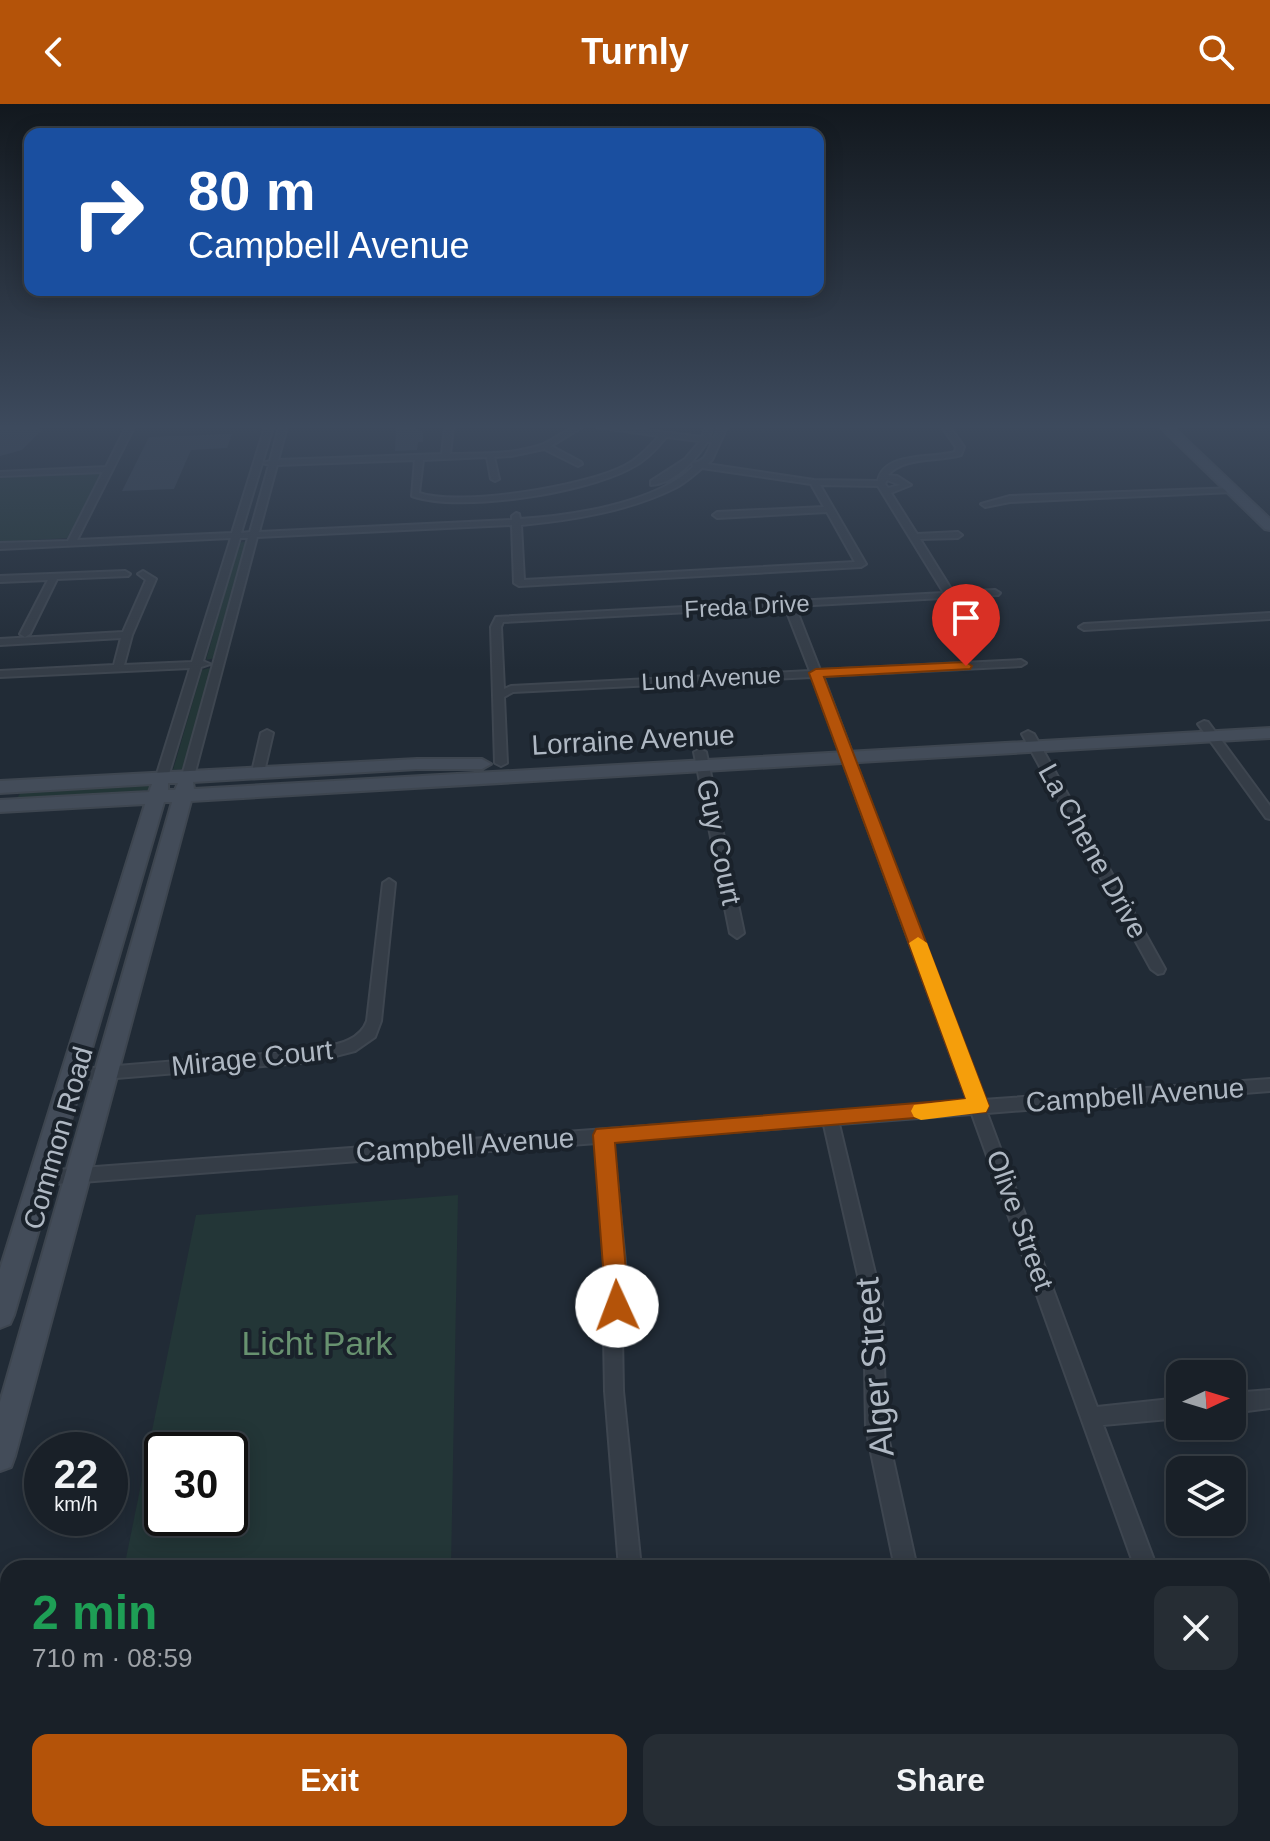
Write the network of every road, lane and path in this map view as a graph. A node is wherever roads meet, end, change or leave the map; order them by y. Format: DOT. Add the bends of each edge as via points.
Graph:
graph roads {
  1 [pos="89,508"];
  2 [pos="245,508"];
  3 [pos="261,508"];
  4 [pos="570,508"];
  5 [pos="606,508"];
  6 [pos="897,508"];
  7 [pos="1252,508"];
  8 [pos="831,509"];
  9 [pos="717,515"];
  10 [pos="516,519"];
  11 [pos="1270,526"];
  12 [pos="237,535"];
  13 [pos="254,535"];
  14 [pos="958,535"];
  15 [pos="914,537"];
  16 [pos="72,542"];
  17 [pos="0,546"];
  18 [pos="125,574"];
  19 [pos="147,576"];
  20 [pos="54,577"];
  21 [pos="0,579"];
  22 [pos="995,593"];
  23 [pos="950,595"];
  24 [pos="789,604"];
  25 [pos="1270,616"];
  26 [pos="1084,627"];
  27 [pos="25,634"];
  28 [pos="127,635"];
  29 [pos="0,642"];
  30 [pos="218,663"];
  31 [pos="1021,663"];
  32 [pos="198,664"];
  33 [pos="118,668"];
  34 [pos="816,673"];
  35 [pos="0,674"];
  36 [pos="499,695"];
  37 [pos="1270,721"];
  38 [pos="1208,730"];
  39 [pos="267,733"];
  40 [pos="1270,733"];
  41 [pos="1032,740"];
  42 [pos="847,750"];
  43 [pos="702,758"];
  44 [pos="501,763"];
  45 [pos="258,772"];
  46 [pos="415,773"];
  47 [pos="186,786"];
  48 [pos="0,787"];
  49 [pos="159,787"];
  50 [pos="0,806"];
  51 [pos="1270,815"];
  52 [pos="171,836"];
  53 [pos="145,838"];
  54 [pos="389,883"];
  55 [pos="737,933"];
  56 [pos="1158,969"];
  57 [pos="76,1067"];
  58 [pos="108,1072"];
  59 [pos="1270,1085"];
  60 [pos="978,1106"];
  61 [pos="830,1119"];
  62 [pos="604,1135"];
  63 [pos="78,1175"];
  64 [pos="42,1178"];
  65 [pos="0,1315"];
  66 [pos="1270,1399"];
  67 [pos="1246,1402"];
  68 [pos="1166,1409"];
  69 [pos="1091,1417"];
  70 [pos="0,1456"];
  71 [pos="629,1560"];
  72 [pos="904,1560"];
  73 [pos="1143,1560"];
  1 -- 16 [label="street"];
  2 -- 12 [label="street, Common Road"];
  3 -- 13 [label="street, Common Road"];
  4 -- 10 [label="street"];
  5 -- 10 [label="street" via="563,518"];
  6 -- 15 [label="street"];
  7 -- 11 [label="street"];
  8 -- 9 [label="street"];
  8 -- 10 [label="street" via="861,564 519,583"];
  10 -- 13 [label="street"];
  12 -- 13 [label="street"];
  12 -- 16 [label="street"];
  12 -- 32 [label="street, Common Road"];
  13 -- 30 [label="street, Common Road"];
  14 -- 15 [label="street"];
  15 -- 23 [label="street"];
  16 -- 17 [label="street"];
  18 -- 20 [label="street"];
  19 -- 28 [label="street"];
  20 -- 21 [label="street"];
  20 -- 27 [label="street"];
  22 -- 23 [label="street, Freda Drive"];
  23 -- 24 [label="street, Freda Drive"];
  24 -- 34 [label="street, Olive Street"];
  24 -- 36 [label="street, Freda Drive" via="499,619"];
  25 -- 26 [label="street"];
  28 -- 29 [label="street"];
  28 -- 33 [label="street"];
  30 -- 32 [label="street"];
  30 -- 47 [label="street, Common Road"];
  31 -- 34 [label="street, Lund Avenue"];
  32 -- 33 [label="street"];
  32 -- 49 [label="street, Common Road"];
  33 -- 35 [label="street"];
  34 -- 36 [label="street, Lund Avenue" via="511,689"];
  34 -- 42 [label="street, Olive Street"];
  36 -- 44 [label="street"];
  37 -- 38 [label="street, Lorraine Avenue"];
  38 -- 40 [label="street, Lorraine Avenue"];
  38 -- 41 [label="street, Lorraine Avenue"];
  38 -- 51 [label="street"];
  39 -- 45 [label="street"];
  41 -- 42 [label="street, Lorraine Avenue"];
  41 -- 56 [label="street, La Chene Drive"];
  42 -- 43 [label="street, Lorraine Avenue"];
  42 -- 60 [label="street, Olive Street"];
  43 -- 44 [label="street, Lorraine Avenue"];
  43 -- 46 [label="street, Lorraine Avenue" via="482,776"];
  43 -- 55 [label="street, Guy Court"];
  44 -- 46 [label="street, Lorraine Avenue"];
  45 -- 46 [label="street, Lorraine Avenue"];
  45 -- 47 [label="street, Lorraine Avenue"];
  46 -- 47 [label="street, Lorraine Avenue"];
  47 -- 49 [label="street, Lorraine Avenue"];
  47 -- 52 [label="street, Common Road"];
  48 -- 49 [label="street, Lorraine Avenue"];
  49 -- 50 [label="street, Lorraine Avenue"];
  49 -- 53 [label="street, Common Road"];
  52 -- 53 [label="street"];
  52 -- 58 [label="street, Common Road"];
  53 -- 57 [label="street, Common Road"];
  54 -- 58 [label="street, Mirage Court" via="378,1003 370,1033 362,1039 312,1056"];
  57 -- 58 [label="street, Mirage Court" via="92,1074"];
  57 -- 64 [label="street, Common Road"];
  58 -- 63 [label="street, Common Road"];
  59 -- 60 [label="street, Campbell Avenue"];
  60 -- 61 [label="street, Campbell Avenue"];
  60 -- 69 [label="street, Olive Street"];
  61 -- 62 [label="street, Campbell Avenue"];
  61 -- 72 [label="street, Alger Street" via="873,1302 876,1428"];
  62 -- 63 [label="street, Campbell Avenue"];
  62 -- 71 [label="street" via="618,1282 614,1391"];
  63 -- 64 [label="street, Campbell Avenue"];
  63 -- 70 [label="street, Common Road"];
  64 -- 65 [label="street, Common Road"];
  66 -- 67 [label="street"];
  68 -- 69 [label="street"];
  69 -- 73 [label="street, Olive Street"];
}
